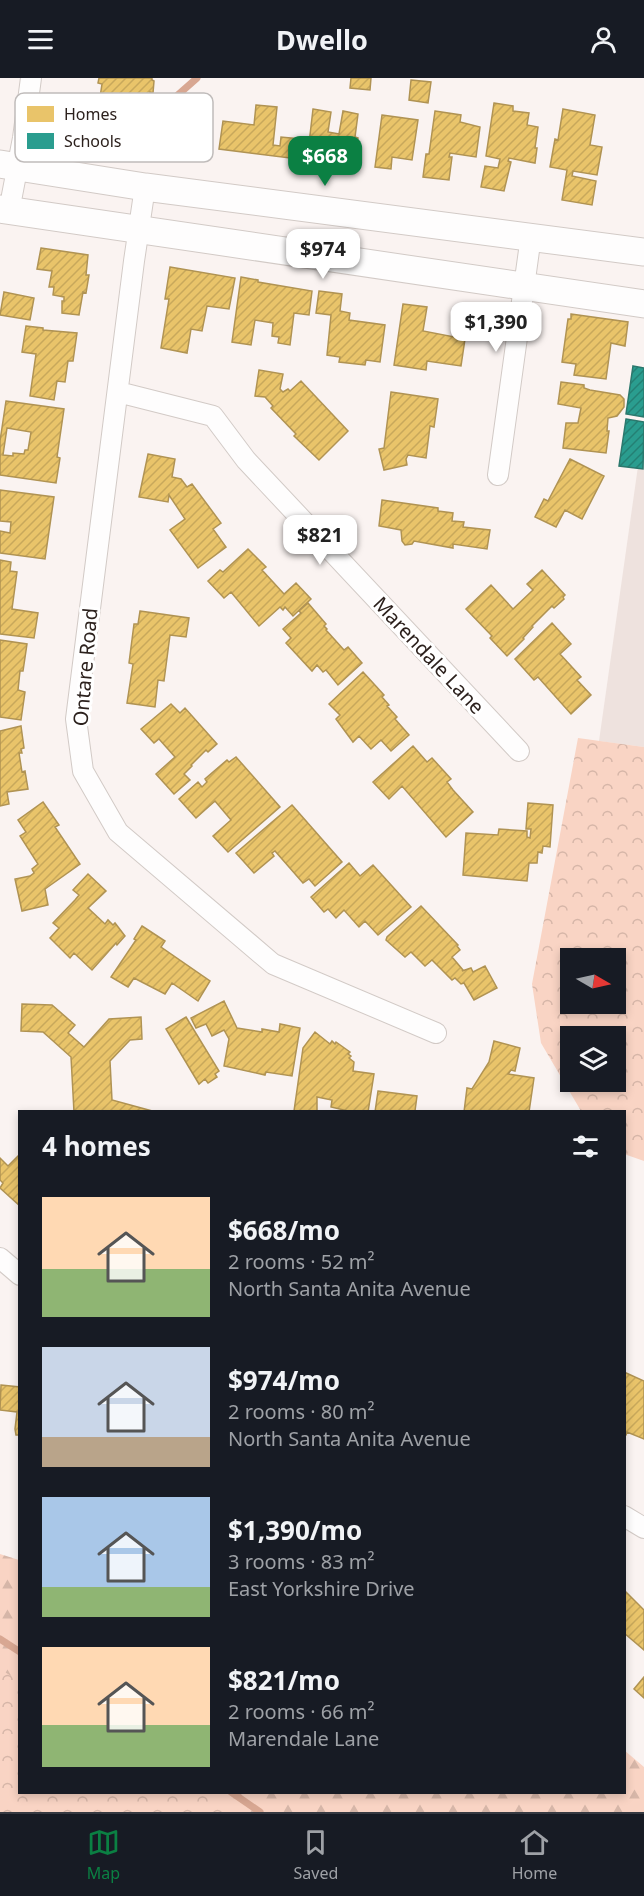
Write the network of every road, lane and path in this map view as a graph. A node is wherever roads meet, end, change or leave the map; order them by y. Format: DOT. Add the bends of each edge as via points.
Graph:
graph roads {
  1 [pos="31,78"];
  2 [pos="27,93"];
  3 [pos="15,141"];
  4 [pos="9,165"];
  5 [pos="145,187"];
  6 [pos="5,210"];
  7 [pos="138,230"];
  8 [pos="531,236"];
  9 [pos="644,252"];
  10 [pos="525,287"];
  11 [pos="644,304"];
  12 [pos="118,392"];
  13 [pos="498,475"];
  14 [pos="519,751"];
  15 [pos="436,1033"];
  16 [pos="0,1258"];
  17 [pos="18,1273"];
  18 [pos="626,1517"];
  19 [pos="644,1528"];
  1 -- 2 [label="street"];
  3 -- 4 [label="street"];
  4 -- 5 [label="street"];
  4 -- 6 [label="street"];
  5 -- 7 [label="street, Ontare Road"];
  5 -- 8 [label="street"];
  6 -- 7 [label="street"];
  7 -- 10 [label="street"];
  7 -- 12 [label="street, Ontare Road"];
  8 -- 9 [label="street"];
  8 -- 10 [label="street"];
  10 -- 11 [label="street"];
  10 -- 13 [label="street"];
  12 -- 14 [label="street, Marendale Lane" via="213,416 246,460"];
  12 -- 15 [label="street, Ontare Road" via="76,719 83,771 118,832 273,964"];
  16 -- 17 [label="street"];
  18 -- 19 [label="street"];
}
